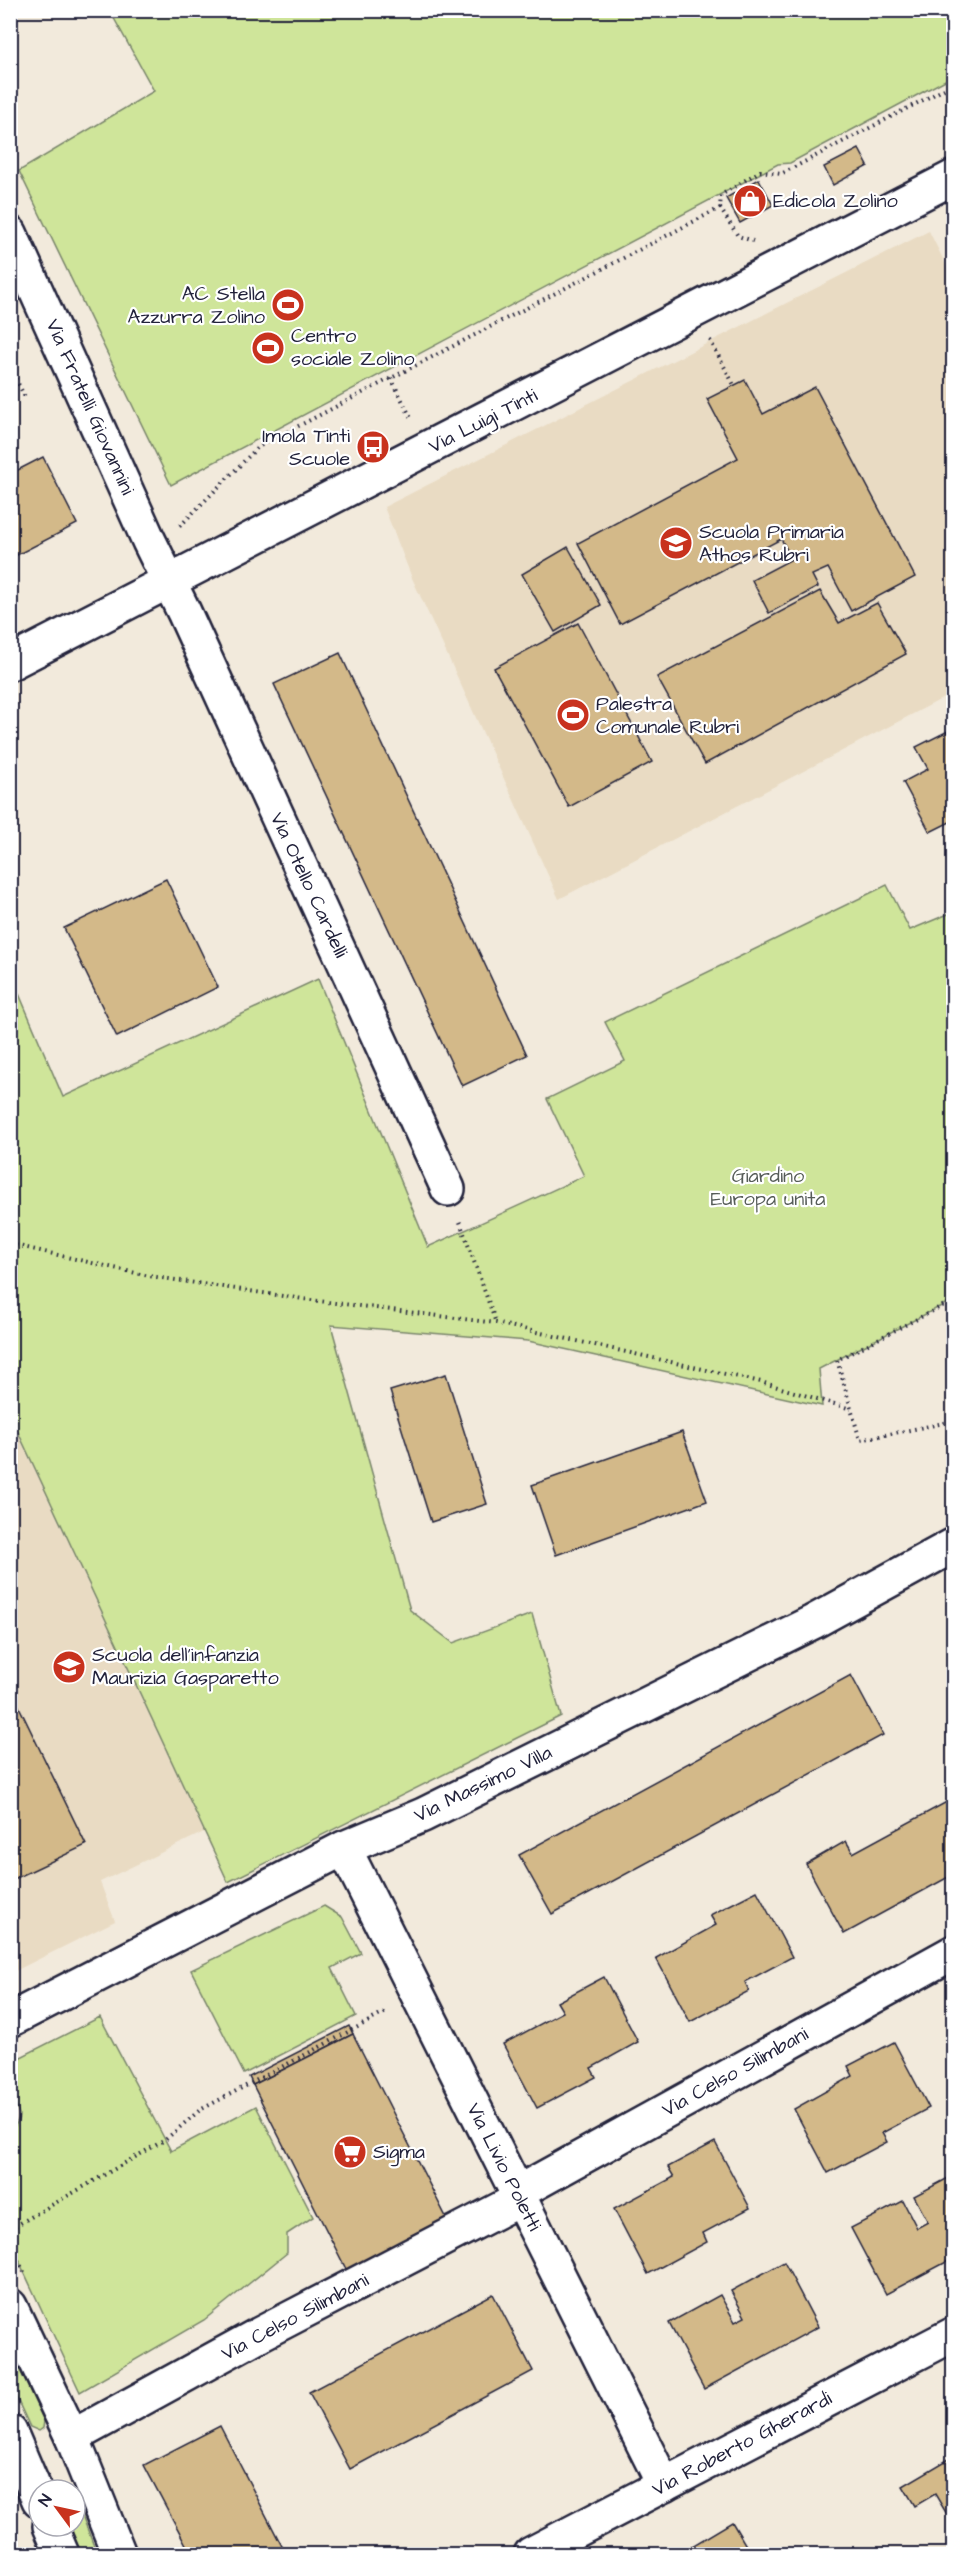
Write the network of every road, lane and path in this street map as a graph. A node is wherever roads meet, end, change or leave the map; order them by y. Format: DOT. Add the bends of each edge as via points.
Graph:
graph roads {
  1 [pos="954,84"];
  2 [pos="954,177"];
  3 [pos="10,232"];
  4 [pos="708,336"];
  5 [pos="10,368"];
  6 [pos="734,385"];
  7 [pos="25,397"];
  8 [pos="149,541"];
  9 [pos="170,582"];
  10 [pos="10,663"];
  11 [pos="448,1189"];
  12 [pos="10,1244"];
  13 [pos="954,1300"];
  14 [pos="496,1323"];
  15 [pos="851,1409"];
  16 [pos="954,1421"];
  17 [pos="954,1545"];
  18 [pos="344,1848"];
  19 [pos="954,1952"];
  20 [pos="10,2020"];
  21 [pos="362,2024"];
  22 [pos="519,2196"];
  23 [pos="10,2229"];
  24 [pos="10,2244"];
  25 [pos="20,2294"];
  26 [pos="954,2334"];
  27 [pos="10,2432"];
  28 [pos="72,2437"];
  29 [pos="30,2478"];
  30 [pos="664,2485"];
  31 [pos="55,2538"];
  32 [pos="62,2554"];
  33 [pos="119,2554"];
  34 [pos="531,2554"];
  1 -- 8 [label="path" via="782,174 760,171 721,195 720,208 258,447 178,527"];
  2 -- 9 [label="street, Via Luigi Tinti"];
  3 -- 8 [label="street, Via Fratelli Giovannini"];
  4 -- 6 [label="path"];
  5 -- 7 [label="path"];
  8 -- 9 [label="street, Via Fratelli Giovannini"];
  9 -- 10 [label="street, Via Luigi Tinti"];
  9 -- 11 [label="street, Via Otello Cardelli"];
  11 -- 14 [label="path"];
  12 -- 14 [label="path" via="149,1276"];
  13 -- 15 [label="path" via="837,1360"];
  14 -- 15 [label="path" via="761,1382"];
  15 -- 16 [label="path" via="860,1440"];
  17 -- 18 [label="street, Via Massimo Villa" via="813,1622 423,1815"];
  18 -- 20 [label="street, Via Massimo Villa"];
  18 -- 22 [label="street, Via Livio Poletti"];
  19 -- 22 [label="street, Via Celso Silimbani"];
  21 -- 23 [label="path" via="200,2110 165,2140"];
  22 -- 28 [label="street, Via Celso Silimbani"];
  22 -- 30 [label="street, Via Livio Poletti"];
  24 -- 25 [label="path"];
  25 -- 28 [label="street"];
  26 -- 30 [label="street, Via Roberto Gherardi"];
  27 -- 29 [label="street"];
  28 -- 33 [label="street"];
  30 -- 34 [label="street, Via Roberto Gherardi"];
  31 -- 32 [label="street"];
}
